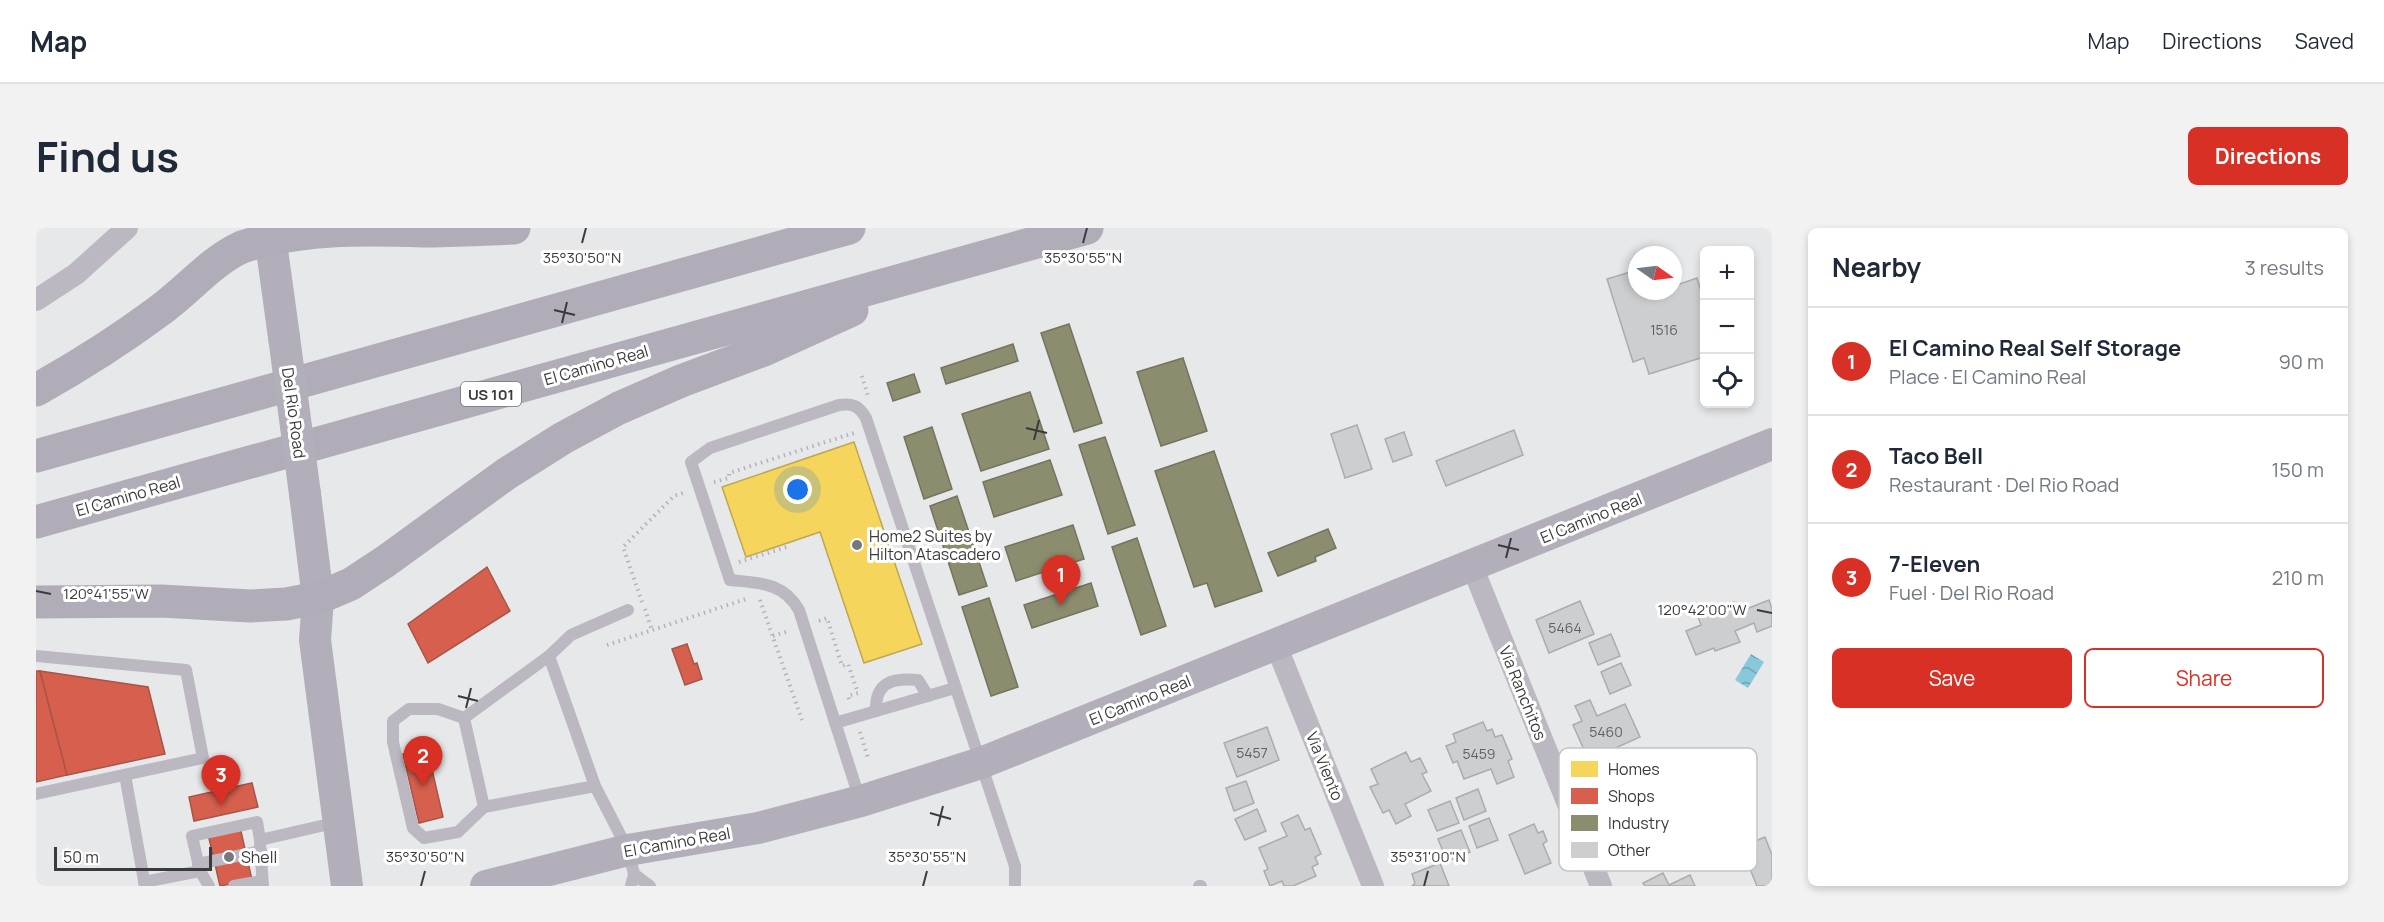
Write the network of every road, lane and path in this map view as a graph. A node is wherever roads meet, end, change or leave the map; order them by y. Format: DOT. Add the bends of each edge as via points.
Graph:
graph roads {
  1 [pos="127,228"];
  2 [pos="514,228"];
  3 [pos="849,228"];
  4 [pos="1087,228"];
  5 [pos="270,233"];
  6 [pos="946,266"];
  7 [pos="36,300"];
  8 [pos="862,376"];
  9 [pos="36,390"];
  10 [pos="869,428"];
  11 [pos="1772,444"];
  12 [pos="36,456"];
  13 [pos="701,487"];
  14 [pos="36,522"];
  15 [pos="790,546"];
  16 [pos="736,551"];
  17 [pos="1472,566"];
  18 [pos="318,598"];
  19 [pos="36,602"];
  20 [pos="628,610"];
  21 [pos="651,631"];
  22 [pos="607,645"];
  23 [pos="1276,645"];
  24 [pos="36,656"];
  25 [pos="549,656"];
  26 [pos="955,688"];
  27 [pos="928,696"];
  28 [pos="876,711"];
  29 [pos="464,718"];
  30 [pos="802,720"];
  31 [pos="835,723"];
  32 [pos="981,763"];
  33 [pos="125,775"];
  34 [pos="1559,782"];
  35 [pos="595,786"];
  36 [pos="36,794"];
  37 [pos="861,801"];
  38 [pos="484,807"];
  39 [pos="338,822"];
  40 [pos="260,845"];
  41 [pos="199,867"];
  42 [pos="631,870"];
  43 [pos="1595,871"];
  44 [pos="262,883"];
  45 [pos="145,884"];
  46 [pos="209,886"];
  47 [pos="234,886"];
  48 [pos="347,886"];
  49 [pos="365,886"];
  50 [pos="486,886"];
  51 [pos="650,886"];
  52 [pos="1015,886"];
  53 [pos="1373,886"];
  54 [pos="1601,886"];
  1 -- 7 [label="street" via="75,274"];
  2 -- 5 [label="highway"];
  3 -- 12 [label="highway"];
  4 -- 6 [label="highway, El Camino Real / US 101"];
  5 -- 9 [label="highway" via="219,261 118,341"];
  5 -- 18 [label="main road, Del Rio Road, bridge"];
  6 -- 14 [label="highway, El Camino Real / US 101"];
  6 -- 18 [label="highway" via="764,350 619,408 506,474 351,584"];
  8 -- 10 [label="path" via="877,425"];
  10 -- 13 [label="path" via="729,473 729,478"];
  10 -- 13 [label="lane" via="860,408 839,405 710,448 691,462"];
  10 -- 26 [label="lane"];
  11 -- 17 [label="main road, El Camino Real"];
  13 -- 21 [label="path" via="674,496 623,547"];
  13 -- 31 [label="lane" via="730,580 772,586 791,598 799,610"];
  15 -- 16 [label="path" via="740,562"];
  17 -- 23 [label="main road, El Camino Real"];
  17 -- 34 [label="street, Via Ranchitos"];
  18 -- 19 [label="highway" via="250,606"];
  18 -- 39 [label="main road, Del Rio Road" via="315,640"];
  18 -- 49 [label="main road, Del Rio Road" via="332,637"];
  20 -- 25 [label="lane" via="571,635"];
  21 -- 22 [label="path"];
  21 -- 30 [label="path" via="760,597"];
  23 -- 32 [label="main road, El Camino Real"];
  23 -- 53 [label="street, Via Viento"];
  24 -- 33 [label="lane" via="186,670 204,758"];
  25 -- 29 [label="lane"];
  25 -- 35 [label="lane"];
  26 -- 27 [label="lane"];
  26 -- 32 [label="lane"];
  27 -- 28 [label="lane"];
  27 -- 28 [label="lane" via="918,680 902,679 883,686 875,697"];
  28 -- 31 [label="lane"];
  29 -- 38 [label="lane"];
  29 -- 38 [label="lane" via="438,709 409,709 393,721 393,742 413,828 424,838 458,832"];
  31 -- 37 [label="lane"];
  32 -- 37 [label="main road, El Camino Real"];
  32 -- 52 [label="lane" via="1015,866"];
  33 -- 36 [label="lane"];
  33 -- 45 [label="lane"];
  35 -- 38 [label="lane"];
  35 -- 42 [label="lane"];
  37 -- 42 [label="main road, El Camino Real" via="758,828"];
  39 -- 40 [label="lane"];
  39 -- 48 [label="main road, Del Rio Road"];
  40 -- 41 [label="lane"];
  40 -- 41 [label="lane" via="257,822 192,836"];
  40 -- 44 [label="lane"];
  41 -- 45 [label="lane"];
  41 -- 46 [label="lane"];
  42 -- 50 [label="main road, El Camino Real"];
  42 -- 51 [label="lane"];
  43 -- 54 [label="street, Via Ranchitos"];
  44 -- 47 [label="lane"];
}
